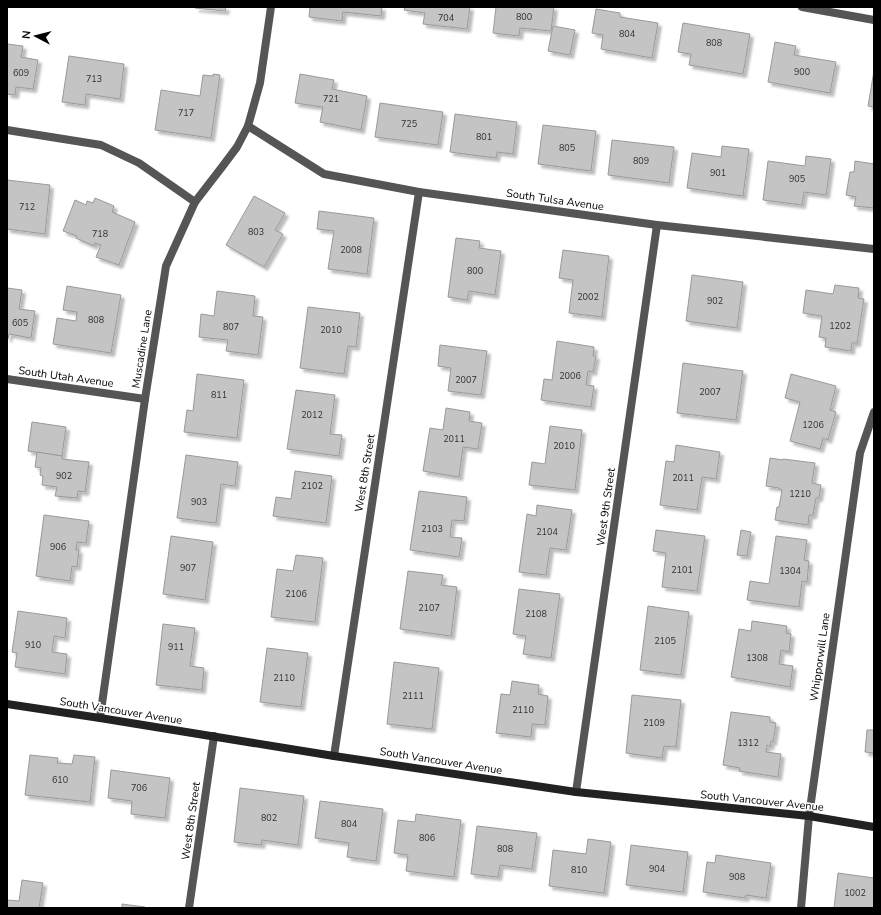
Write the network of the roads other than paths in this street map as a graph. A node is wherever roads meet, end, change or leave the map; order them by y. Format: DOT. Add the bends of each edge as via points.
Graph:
graph roads {
  1 [pos="271,7"];
  2 [pos="802,7"];
  3 [pos="874,20"];
  4 [pos="248,126"];
  5 [pos="7,130"];
  6 [pos="419,192"];
  7 [pos="195,202"];
  8 [pos="657,225"];
  9 [pos="874,249"];
  10 [pos="7,379"];
  11 [pos="145,399"];
  12 [pos="874,412"];
  13 [pos="7,704"];
  14 [pos="100,718"];
  15 [pos="214,736"];
  16 [pos="334,756"];
  17 [pos="576,792"];
  18 [pos="809,816"];
  19 [pos="874,826"];
  20 [pos="189,908"];
  21 [pos="800,908"];
  1 -- 4 [label="street, Muscadine Lane" via="260,83"];
  2 -- 3 [label="street"];
  4 -- 6 [label="street, South Tulsa Avenue" via="324,174"];
  4 -- 7 [label="street, Muscadine Lane" via="237,147"];
  5 -- 7 [label="street" via="101,145 139,163"];
  6 -- 8 [label="street, South Tulsa Avenue"];
  6 -- 16 [label="street, West 8th Street"];
  7 -- 11 [label="street, Muscadine Lane" via="166,266"];
  8 -- 9 [label="street, South Tulsa Avenue"];
  8 -- 17 [label="street, West 9th Street"];
  10 -- 11 [label="street, South Utah Avenue"];
  11 -- 14 [label="street, Muscadine Lane"];
  12 -- 18 [label="street, Whipporwill Lane" via="860,453"];
  13 -- 14 [label="street, South Vancouver Avenue"];
  14 -- 15 [label="street, South Vancouver Avenue"];
  15 -- 16 [label="street, South Vancouver Avenue"];
  15 -- 20 [label="street, West 8th Street"];
  16 -- 17 [label="street, South Vancouver Avenue"];
  17 -- 18 [label="street, South Vancouver Avenue"];
  18 -- 19 [label="street, South Vancouver Avenue"];
  18 -- 21 [label="street, Whipporwill Lane"];
}
